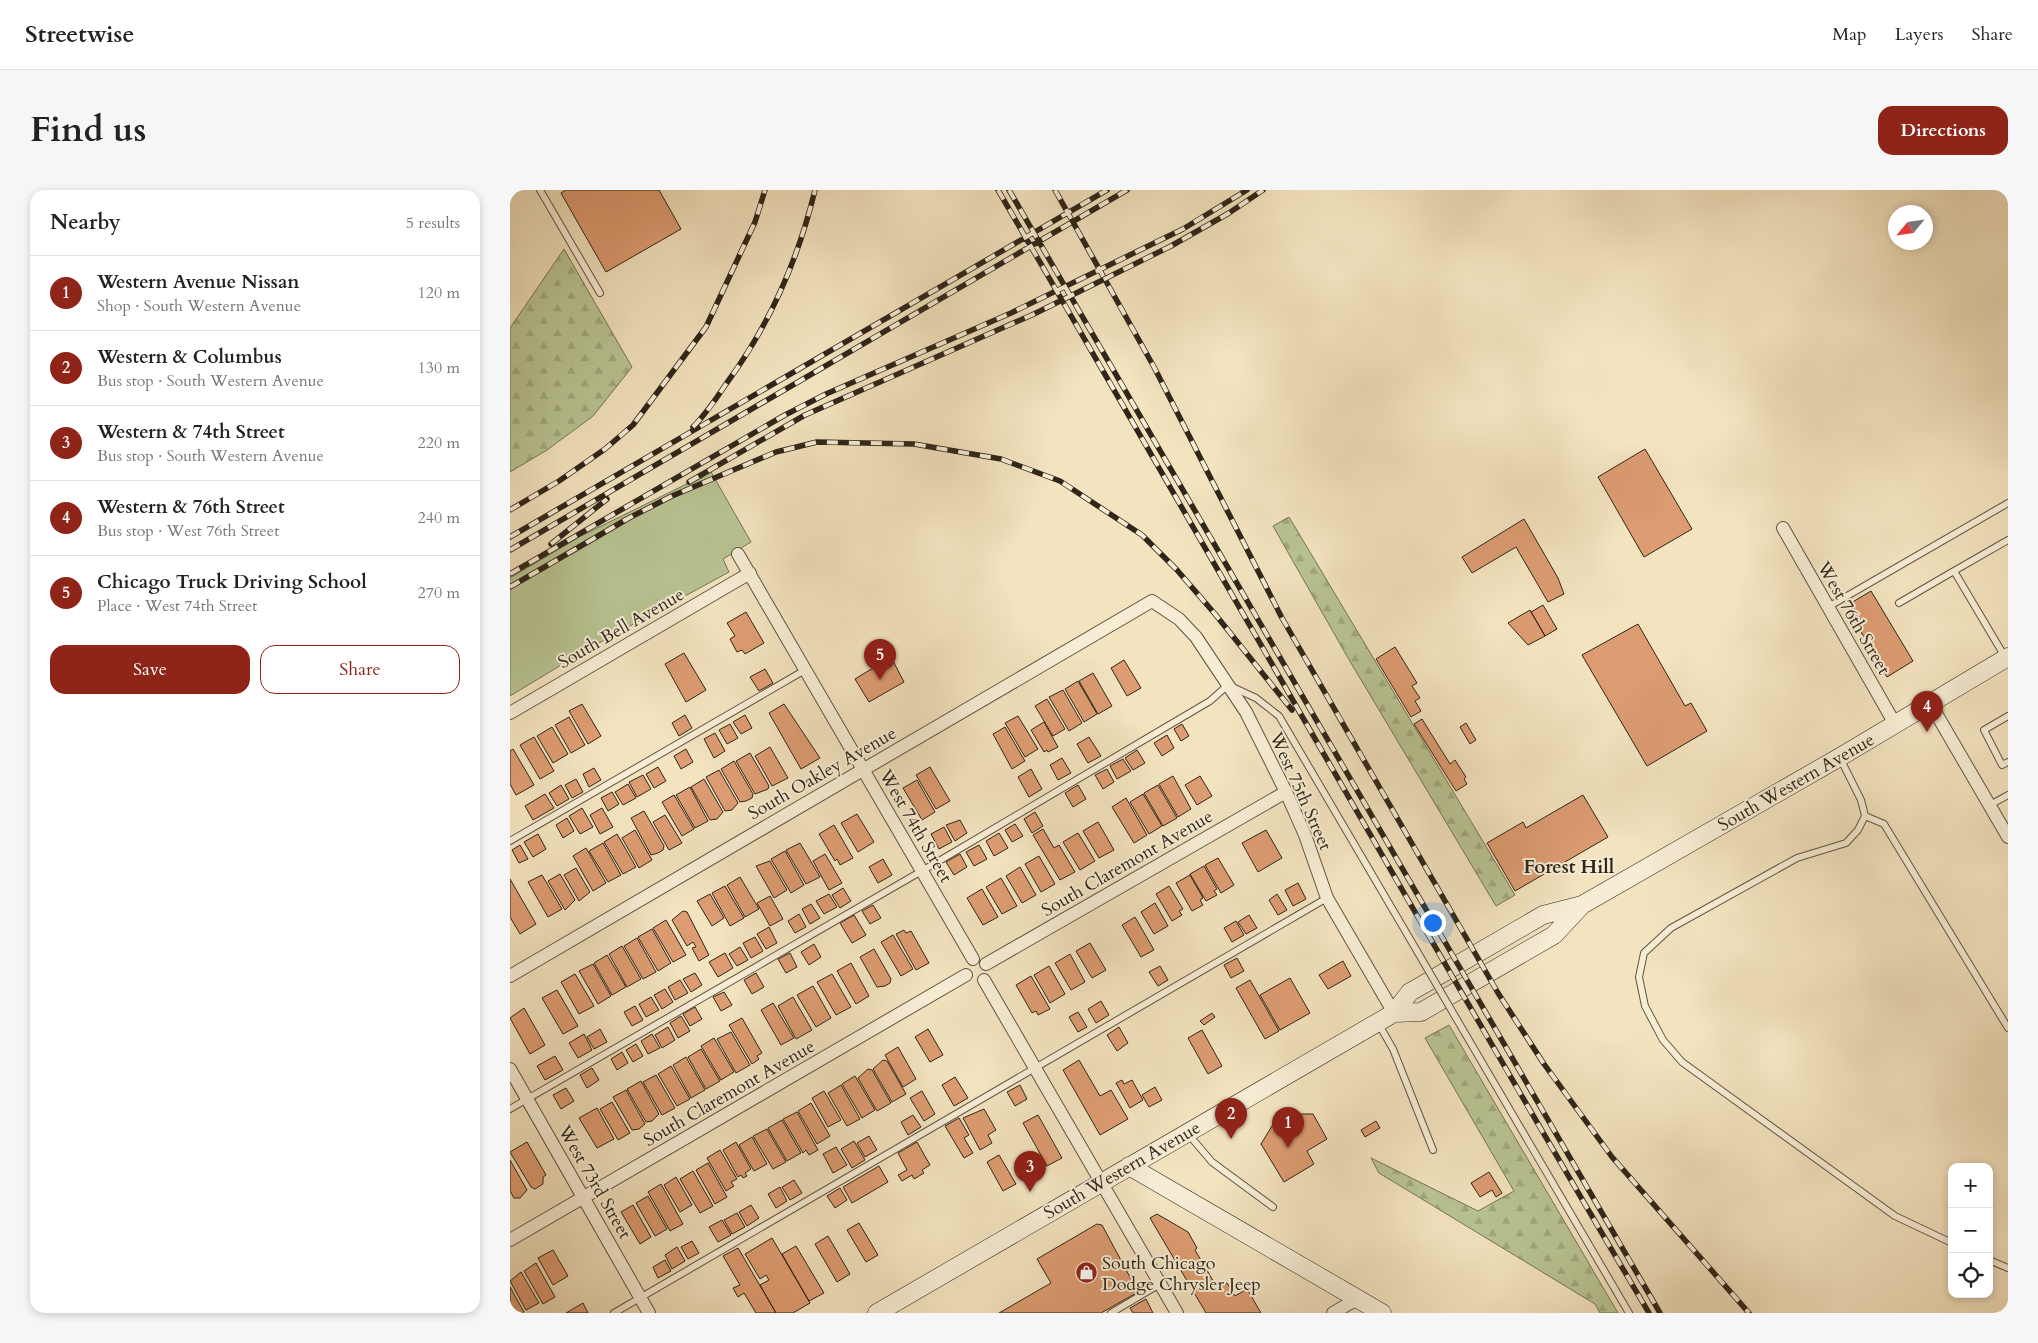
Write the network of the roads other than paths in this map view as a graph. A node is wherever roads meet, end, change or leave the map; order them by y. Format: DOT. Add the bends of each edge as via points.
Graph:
graph roads {
  1 [pos="540,190"];
  2 [pos="600,293"];
  3 [pos="2008,503"];
  4 [pos="1783,528"];
  5 [pos="2008,540"];
  6 [pos="738,554"];
  7 [pos="1954,571"];
  8 [pos="750,573"];
  9 [pos="1152,601"];
  10 [pos="1899,603"];
  11 [pos="1828,607"];
  12 [pos="2007,657"];
  13 [pos="805,670"];
  14 [pos="1228,685"];
  15 [pos="1930,703"];
  16 [pos="510,713"];
  17 [pos="2008,716"];
  18 [pos="1895,724"];
  19 [pos="1840,757"];
  20 [pos="2008,762"];
  21 [pos="863,770"];
  22 [pos="1286,792"];
  23 [pos="2008,795"];
  24 [pos="1990,805"];
  25 [pos="1865,816"];
  26 [pos="2008,837"];
  27 [pos="510,841"];
  28 [pos="922,871"];
  29 [pos="1327,898"];
  30 [pos="973,960"];
  31 [pos="986,964"];
  32 [pos="966,975"];
  33 [pos="510,976"];
  34 [pos="984,980"];
  35 [pos="1394,1013"];
  36 [pos="1378,1022"];
  37 [pos="2008,1028"];
  38 [pos="1035,1068"];
  39 [pos="510,1069"];
  40 [pos="527,1099"];
  41 [pos="510,1109"];
  42 [pos="1187,1132"];
  43 [pos="1433,1150"];
  44 [pos="1129,1166"];
  45 [pos="1101,1182"];
  46 [pos="584,1198"];
  47 [pos="1273,1207"];
  48 [pos="510,1240"];
  49 [pos="1948,1241"];
  50 [pos="1993,1262"];
  51 [pos="2008,1268"];
  52 [pos="1160,1284"];
  53 [pos="641,1298"];
  54 [pos="1357,1299"];
  55 [pos="614,1313"];
  56 [pos="649,1313"];
  57 [pos="877,1313"];
  58 [pos="1111,1313"];
  59 [pos="1177,1313"];
  60 [pos="1333,1313"];
  61 [pos="1382,1313"];
  62 [pos="1629,1313"];
  1 -- 2 [label="lane"];
  3 -- 11 [label="lane"];
  4 -- 11 [label="street, West 76th Street"];
  5 -- 7 [label="lane"];
  6 -- 8 [label="street, West 74th Street"];
  7 -- 10 [label="lane"];
  7 -- 12 [label="lane"];
  8 -- 13 [label="street, West 74th Street"];
  8 -- 16 [label="street, South Bell Avenue"];
  9 -- 14 [label="street, West 75th Street" via="1179,619 1196,637"];
  9 -- 21 [label="street, South Oakley Avenue"];
  11 -- 18 [label="street, West 76th Street"];
  12 -- 15 [label="main road, South Western Avenue"];
  13 -- 21 [label="street, West 74th Street"];
  13 -- 27 [label="lane"];
  14 -- 22 [label="street, West 75th Street" via="1246,712"];
  14 -- 28 [label="lane" via="1210,701"];
  14 -- 62 [label="lane, bridge" via="1256,698 1279,716"];
  15 -- 18 [label="main road, South Western Avenue"];
  15 -- 24 [label="street"];
  17 -- 20 [label="lane" via="1984,730 2002,765"];
  18 -- 19 [label="main road, South Western Avenue"];
  19 -- 25 [label="lane" via="1861,800"];
  19 -- 35 [label="main road, South Western Avenue" via="1582,905 1554,935 1421,1012"];
  21 -- 28 [label="street, West 74th Street"];
  21 -- 33 [label="street, South Oakley Avenue"];
  22 -- 29 [label="street, West 75th Street"];
  22 -- 31 [label="street, South Claremont Avenue"];
  23 -- 24 [label="lane"];
  24 -- 26 [label="street"];
  25 -- 37 [label="lane" via="1884,824"];
  25 -- 49 [label="lane" via="1858,830 1846,842 1797,858 1671,928 1644,954 1639,977 1645,1006 1663,1040 1682,1062 1895,1216"];
  28 -- 30 [label="street, West 74th Street"];
  28 -- 40 [label="lane"];
  29 -- 35 [label="street, West 75th Street"];
  29 -- 38 [label="lane"];
  30 -- 31 [label="street" via="980,959"];
  30 -- 32 [label="street" via="965,967"];
  31 -- 34 [label="street" via="988,970"];
  32 -- 34 [label="street" via="974,982"];
  32 -- 46 [label="street, South Claremont Avenue"];
  34 -- 38 [label="street"];
  35 -- 36 [label="main road, South Western Avenue"];
  36 -- 42 [label="main road, South Western Avenue"];
  36 -- 43 [label="lane" via="1393,1049"];
  38 -- 45 [label="street"];
  38 -- 53 [label="lane"];
  39 -- 40 [label="street, West 73rd Street"];
  40 -- 41 [label="lane"];
  40 -- 46 [label="street, West 73rd Street"];
  42 -- 44 [label="main road, South Western Avenue"];
  42 -- 47 [label="lane" via="1212,1162"];
  44 -- 45 [label="main road, South Western Avenue"];
  44 -- 54 [label="main road"];
  45 -- 52 [label="street"];
  45 -- 57 [label="main road, South Western Avenue"];
  46 -- 48 [label="street, South Claremont Avenue"];
  46 -- 53 [label="street, West 73rd Street"];
  50 -- 51 [label="lane"];
  52 -- 58 [label="lane"];
  52 -- 59 [label="street"];
  53 -- 55 [label="lane"];
  53 -- 56 [label="street, West 73rd Street"];
  54 -- 60 [label="street"];
  54 -- 61 [label="main road"];
}
